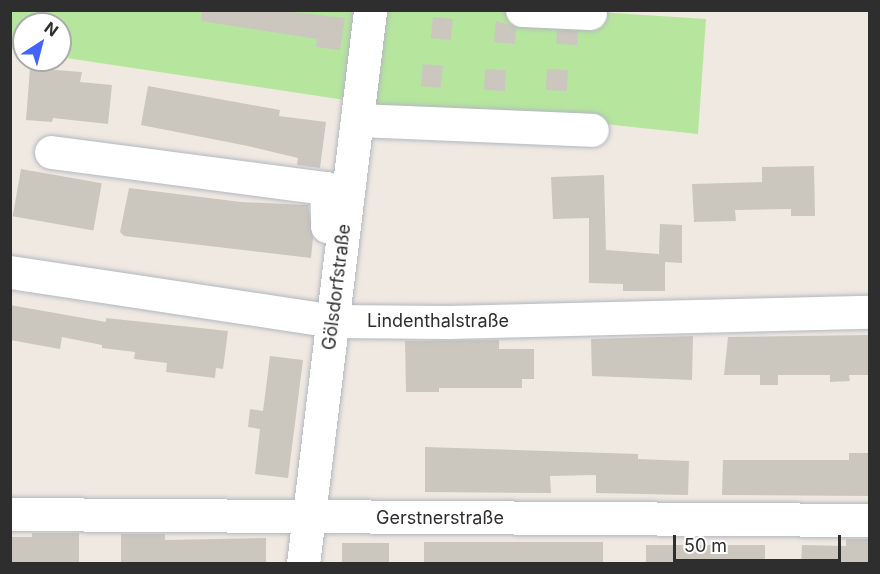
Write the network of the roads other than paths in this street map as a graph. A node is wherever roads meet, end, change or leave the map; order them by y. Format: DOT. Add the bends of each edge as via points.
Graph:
graph roads {
  1 [pos="522,10"];
  2 [pos="370,11"];
  3 [pos="591,13"];
  4 [pos="592,130"];
  5 [pos="356,132"];
  6 [pos="51,152"];
  7 [pos="326,188"];
  8 [pos="344,232"];
  9 [pos="10,272"];
  10 [pos="870,312"];
  11 [pos="333,321"];
  12 [pos="10,514"];
  13 [pos="309,517"];
  14 [pos="870,520"];
  15 [pos="303,564"];
  1 -- 3 [label="street"];
  2 -- 5 [label="street, Gölsdorfstraße"];
  4 -- 5 [label="street"];
  5 -- 7 [label="street" via="338,148"];
  5 -- 8 [label="street, Gölsdorfstraße"];
  6 -- 7 [label="street"];
  7 -- 8 [label="street" via="327,226"];
  8 -- 11 [label="street, Gölsdorfstraße"];
  9 -- 11 [label="street, Lindenthalstraße"];
  10 -- 11 [label="street, Lindenthalstraße"];
  11 -- 13 [label="street, Gölsdorfstraße"];
  12 -- 13 [label="street, Gerstnerstraße"];
  13 -- 14 [label="street, Gerstnerstraße"];
  13 -- 15 [label="street, Gölsdorfstraße"];
}
